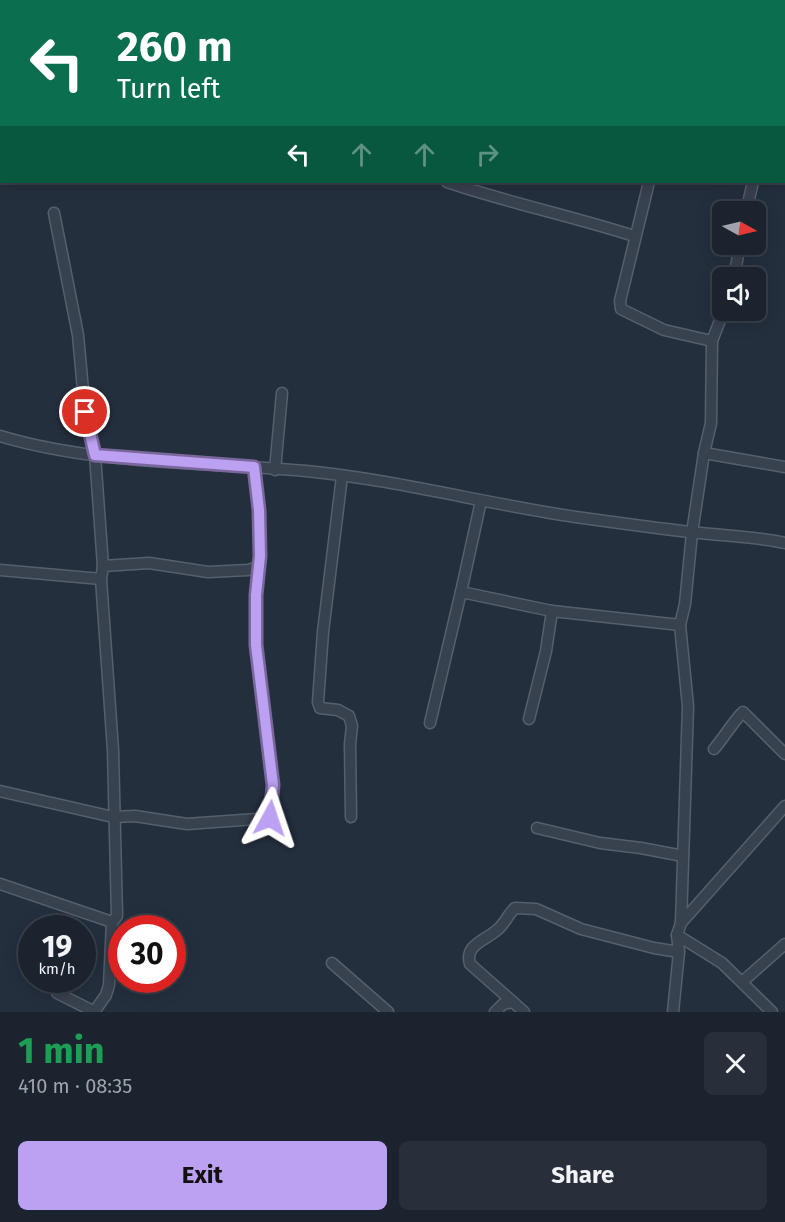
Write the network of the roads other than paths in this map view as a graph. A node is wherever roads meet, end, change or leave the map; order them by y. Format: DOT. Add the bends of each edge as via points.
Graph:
graph roads {
  1 [pos="450,183"];
  2 [pos="649,183"];
  3 [pos="753,183"];
  4 [pos="749,201"];
  5 [pos="54,213"];
  6 [pos="634,236"];
  7 [pos="720,321"];
  8 [pos="712,340"];
  9 [pos="282,393"];
  10 [pos="0,436"];
  11 [pos="704,453"];
  12 [pos="95,455"];
  13 [pos="254,467"];
  14 [pos="785,467"];
  15 [pos="275,470"];
  16 [pos="342,476"];
  17 [pos="481,501"];
  18 [pos="692,532"];
  19 [pos="785,543"];
  20 [pos="103,566"];
  21 [pos="259,567"];
  22 [pos="0,570"];
  23 [pos="101,579"];
  24 [pos="461,592"];
  25 [pos="552,611"];
  26 [pos="680,625"];
  27 [pos="529,719"];
  28 [pos="430,723"];
  29 [pos="714,749"];
  30 [pos="785,754"];
  31 [pos="0,791"];
  32 [pos="785,806"];
  33 [pos="114,817"];
  34 [pos="351,817"];
  35 [pos="537,828"];
  36 [pos="683,856"];
  37 [pos="0,884"];
  38 [pos="117,915"];
  39 [pos="108,921"];
  40 [pos="681,923"];
  41 [pos="677,935"];
  42 [pos="785,944"];
  43 [pos="679,952"];
  44 [pos="332,963"];
  45 [pos="742,982"];
  46 [pos="108,989"];
  47 [pos="57,993"];
  48 [pos="513,1002"];
  49 [pos="94,1012"];
  50 [pos="388,1012"];
  51 [pos="495,1012"];
  52 [pos="524,1012"];
  53 [pos="673,1012"];
  54 [pos="772,1012"];
  1 -- 6 [label="street"];
  2 -- 6 [label="street"];
  3 -- 4 [label="street"];
  5 -- 12 [label="street" via="74,307 85,412"];
  6 -- 8 [label="street" via="621,309 664,330"];
  7 -- 8 [label="street"];
  8 -- 11 [label="street" via="711,423"];
  9 -- 15 [label="street"];
  10 -- 12 [label="street" via="29,445"];
  11 -- 14 [label="street"];
  11 -- 18 [label="street"];
  12 -- 13 [label="street"];
  12 -- 20 [label="street"];
  13 -- 15 [label="street"];
  13 -- 21 [label="street"];
  15 -- 16 [label="street"];
  16 -- 17 [label="street"];
  16 -- 34 [label="street" via="318,702 320,708 349,716 352,726"];
  17 -- 18 [label="street"];
  17 -- 24 [label="street"];
  18 -- 19 [label="street"];
  18 -- 26 [label="street"];
  20 -- 21 [label="street" via="149,563 208,572"];
  20 -- 23 [label="street"];
  21 -- 33 [label="street" via="256,645 273,785 270,818 187,824"];
  22 -- 23 [label="street"];
  23 -- 33 [label="street"];
  24 -- 25 [label="street"];
  24 -- 28 [label="street"];
  25 -- 26 [label="street"];
  25 -- 27 [label="street"];
  26 -- 36 [label="street" via="688,706"];
  29 -- 30 [label="street" via="743,712"];
  31 -- 33 [label="street"];
  32 -- 40 [label="street"];
  33 -- 38 [label="street"];
  35 -- 36 [label="street"];
  36 -- 40 [label="street"];
  37 -- 39 [label="street"];
  40 -- 41 [label="street"];
  41 -- 43 [label="street"];
  41 -- 45 [label="street" via="722,963"];
  42 -- 45 [label="street"];
  43 -- 48 [label="street" via="582,929 536,909 515,908 498,930 472,947 468,958"];
  43 -- 53 [label="street"];
  44 -- 50 [label="street"];
  45 -- 54 [label="street"];
  46 -- 49 [label="street"];
  47 -- 49 [label="street"];
  48 -- 51 [label="street" via="503,1004"];
  48 -- 52 [label="street"];
}
